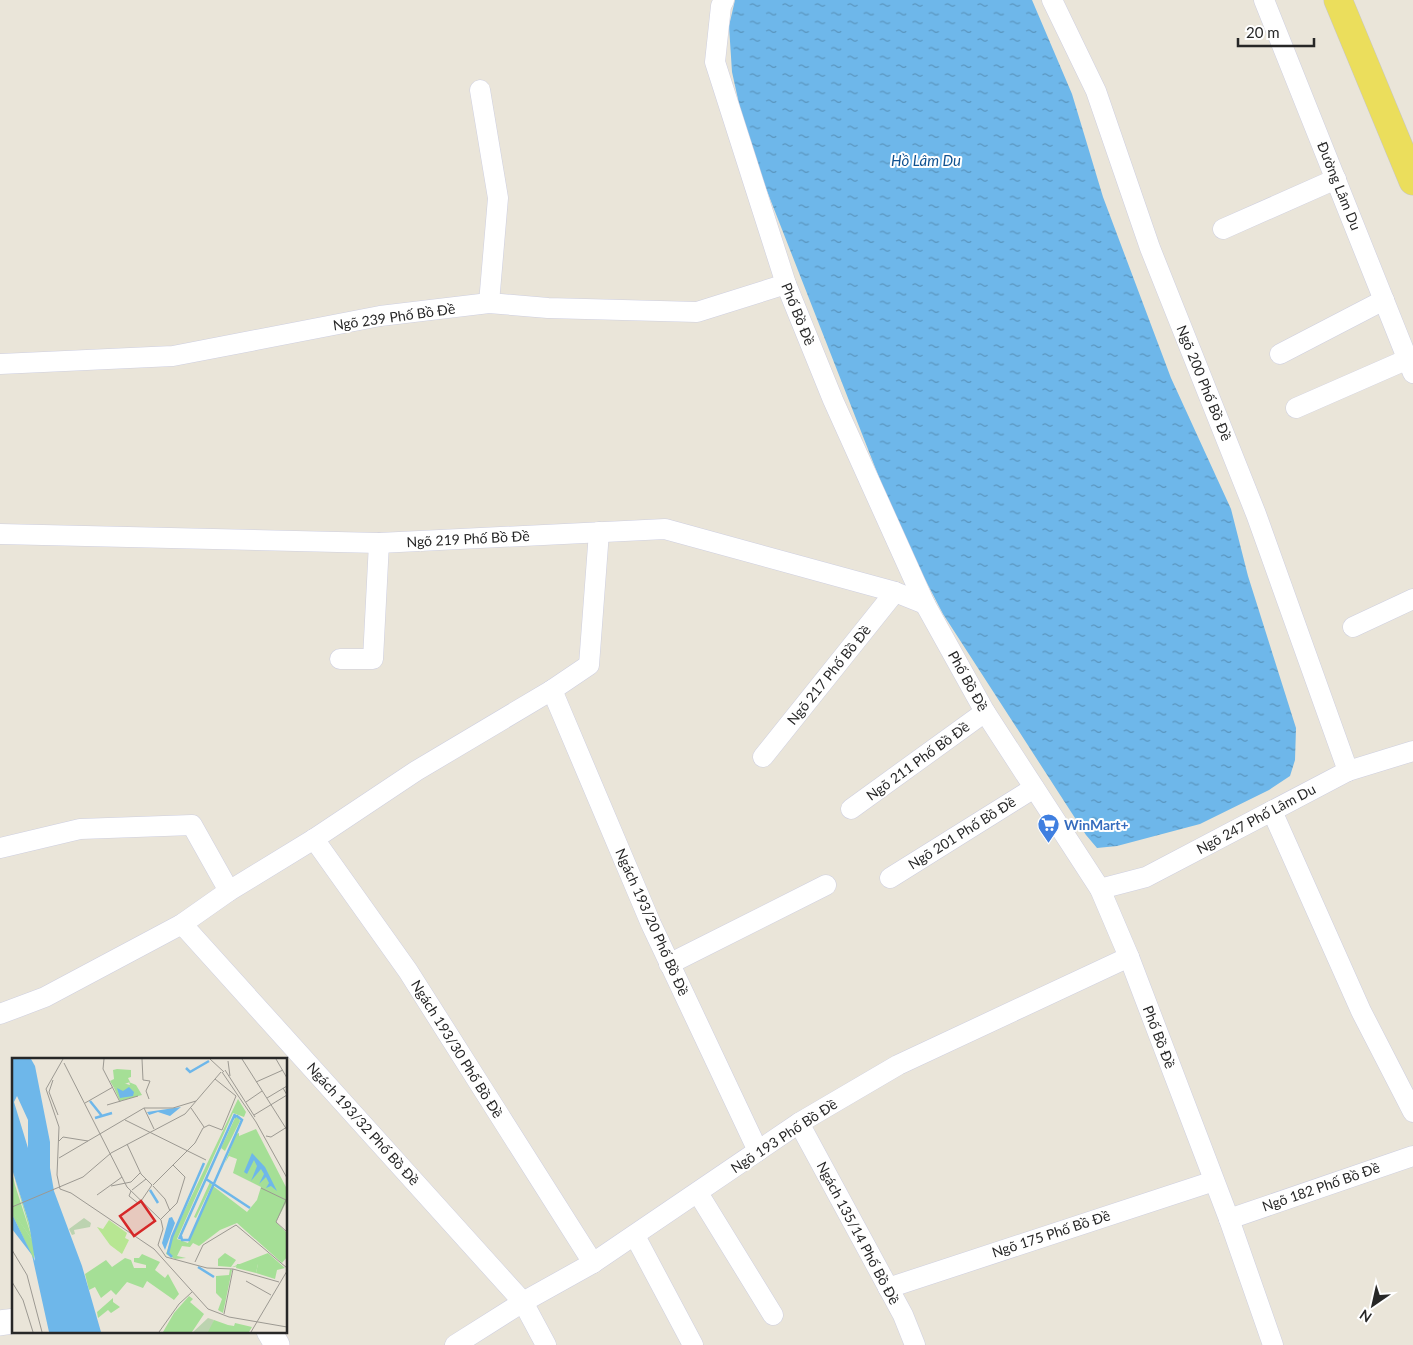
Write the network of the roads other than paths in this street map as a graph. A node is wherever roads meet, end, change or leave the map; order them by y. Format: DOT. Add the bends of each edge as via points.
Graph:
graph roads {
  1 [pos="724,0"];
  2 [pos="1052,0"];
  3 [pos="1264,0"];
  4 [pos="1338,0"];
  5 [pos="480,90"];
  6 [pos="1336,179"];
  7 [pos="1413,181"];
  8 [pos="1223,229"];
  9 [pos="786,284"];
  10 [pos="1384,300"];
  11 [pos="489,303"];
  12 [pos="1280,354"];
  13 [pos="0,364"];
  14 [pos="1410,366"];
  15 [pos="1296,408"];
  16 [pos="599,532"];
  17 [pos="0,534"];
  18 [pos="379,544"];
  19 [pos="895,592"];
  20 [pos="1413,599"];
  21 [pos="925,604"];
  22 [pos="1353,627"];
  23 [pos="340,659"];
  24 [pos="552,690"];
  25 [pos="985,712"];
  26 [pos="1413,751"];
  27 [pos="763,757"];
  28 [pos="1348,771"];
  29 [pos="1034,788"];
  30 [pos="851,809"];
  31 [pos="1272,810"];
  32 [pos="314,839"];
  33 [pos="0,848"];
  34 [pos="890,878"];
  35 [pos="826,886"];
  36 [pos="1100,889"];
  37 [pos="229,891"];
  38 [pos="182,924"];
  39 [pos="1129,957"];
  40 [pos="669,964"];
  41 [pos="0,1014"];
  42 [pos="1413,1112"];
  43 [pos="799,1123"];
  44 [pos="758,1151"];
  45 [pos="1413,1156"];
  46 [pos="1214,1181"];
  47 [pos="698,1194"];
  48 [pos="1229,1218"];
  49 [pos="634,1236"];
  50 [pos="593,1263"];
  51 [pos="888,1288"];
  52 [pos="523,1302"];
  53 [pos="773,1315"];
  54 [pos="270,1332"];
  55 [pos="277,1345"];
  56 [pos="455,1345"];
  57 [pos="546,1345"];
  58 [pos="693,1345"];
  59 [pos="915,1345"];
  60 [pos="1273,1345"];
  1 -- 9 [label="street, Phố Bồ Đề" via="714,62"];
  2 -- 28 [label="street, Ngõ 200 Phố Bồ Đề" via="1096,91 1150,248 1256,514"];
  3 -- 6 [label="street, Đường Lâm Du"];
  4 -- 7 [label="main road"];
  5 -- 11 [label="street" via="498,198"];
  6 -- 8 [label="street"];
  6 -- 10 [label="street, Đường Lâm Du"];
  9 -- 11 [label="street, Ngõ 239 Phố Bồ Đề" via="697,312"];
  9 -- 21 [label="street, Phố Bồ Đề" via="832,400"];
  10 -- 12 [label="street"];
  10 -- 14 [label="street, Đường Lâm Du"];
  11 -- 13 [label="street, Ngõ 239 Phố Bồ Đề" via="380,316 173,356"];
  14 -- 15 [label="street"];
  16 -- 18 [label="street, Ngõ 219 Phố Bồ Đề"];
  16 -- 19 [label="street, Ngõ 219 Phố Bồ Đề" via="665,529"];
  16 -- 24 [label="street" via="589,665"];
  17 -- 18 [label="street, Ngõ 219 Phố Bồ Đề"];
  18 -- 23 [label="street" via="373,658"];
  19 -- 21 [label="street, Ngõ 219 Phố Bồ Đề"];
  19 -- 27 [label="street, Ngõ 217 Phố Bồ Đề"];
  20 -- 22 [label="street"];
  21 -- 25 [label="street, Phố Bồ Đề"];
  24 -- 32 [label="street" via="416,771"];
  24 -- 40 [label="street, Ngách 193/20 Phố Bồ Đề"];
  25 -- 29 [label="street, Phố Bồ Đề"];
  25 -- 30 [label="street, Ngõ 211 Phố Bồ Đề"];
  26 -- 28 [label="street, Ngõ 247 Phố Lâm Du"];
  28 -- 31 [label="street, Ngõ 247 Phố Lâm Du"];
  29 -- 34 [label="street, Ngõ 201 Phố Bồ Đề"];
  29 -- 36 [label="street, Phố Bồ Đề"];
  31 -- 36 [label="street, Ngõ 247 Phố Lâm Du" via="1146,877"];
  31 -- 42 [label="street" via="1361,1011"];
  32 -- 37 [label="street"];
  32 -- 50 [label="street, Ngách 193/30 Phố Bồ Đề" via="408,971"];
  33 -- 37 [label="street" via="80,829 192,825"];
  35 -- 40 [label="street"];
  36 -- 39 [label="street, Phố Bồ Đề"];
  37 -- 38 [label="street"];
  38 -- 41 [label="street" via="45,997"];
  38 -- 52 [label="street, Ngách 193/32 Phố Bồ Đề"];
  39 -- 43 [label="street, Ngõ 193 Phố Bồ Đề" via="898,1065"];
  39 -- 46 [label="street, Phố Bồ Đề"];
  40 -- 44 [label="street, Ngách 193/20 Phố Bồ Đề"];
  43 -- 44 [label="street, Ngõ 193 Phố Bồ Đề"];
  43 -- 51 [label="street, Ngách 135/14 Phố Bồ Đề"];
  44 -- 47 [label="street, Ngõ 193 Phố Bồ Đề"];
  45 -- 48 [label="street, Ngõ 182 Phố Bồ Đề"];
  46 -- 48 [label="street, Phố Bồ Đề"];
  46 -- 51 [label="street, Ngõ 175 Phố Bồ Đề"];
  47 -- 49 [label="street, Ngõ 193 Phố Bồ Đề"];
  47 -- 53 [label="street"];
  48 -- 60 [label="street, Phố Bồ Đề"];
  49 -- 50 [label="street, Ngõ 193 Phố Bồ Đề"];
  49 -- 58 [label="street"];
  50 -- 52 [label="street, Ngõ 193 Phố Bồ Đề"];
  51 -- 59 [label="street, Ngách 135/14 Phố Bồ Đề"];
  52 -- 56 [label="street, Ngõ 193 Phố Bồ Đề"];
  52 -- 57 [label="street, Ngách 193/32 Phố Bồ Đề"];
  54 -- 55 [label="street"];
}
